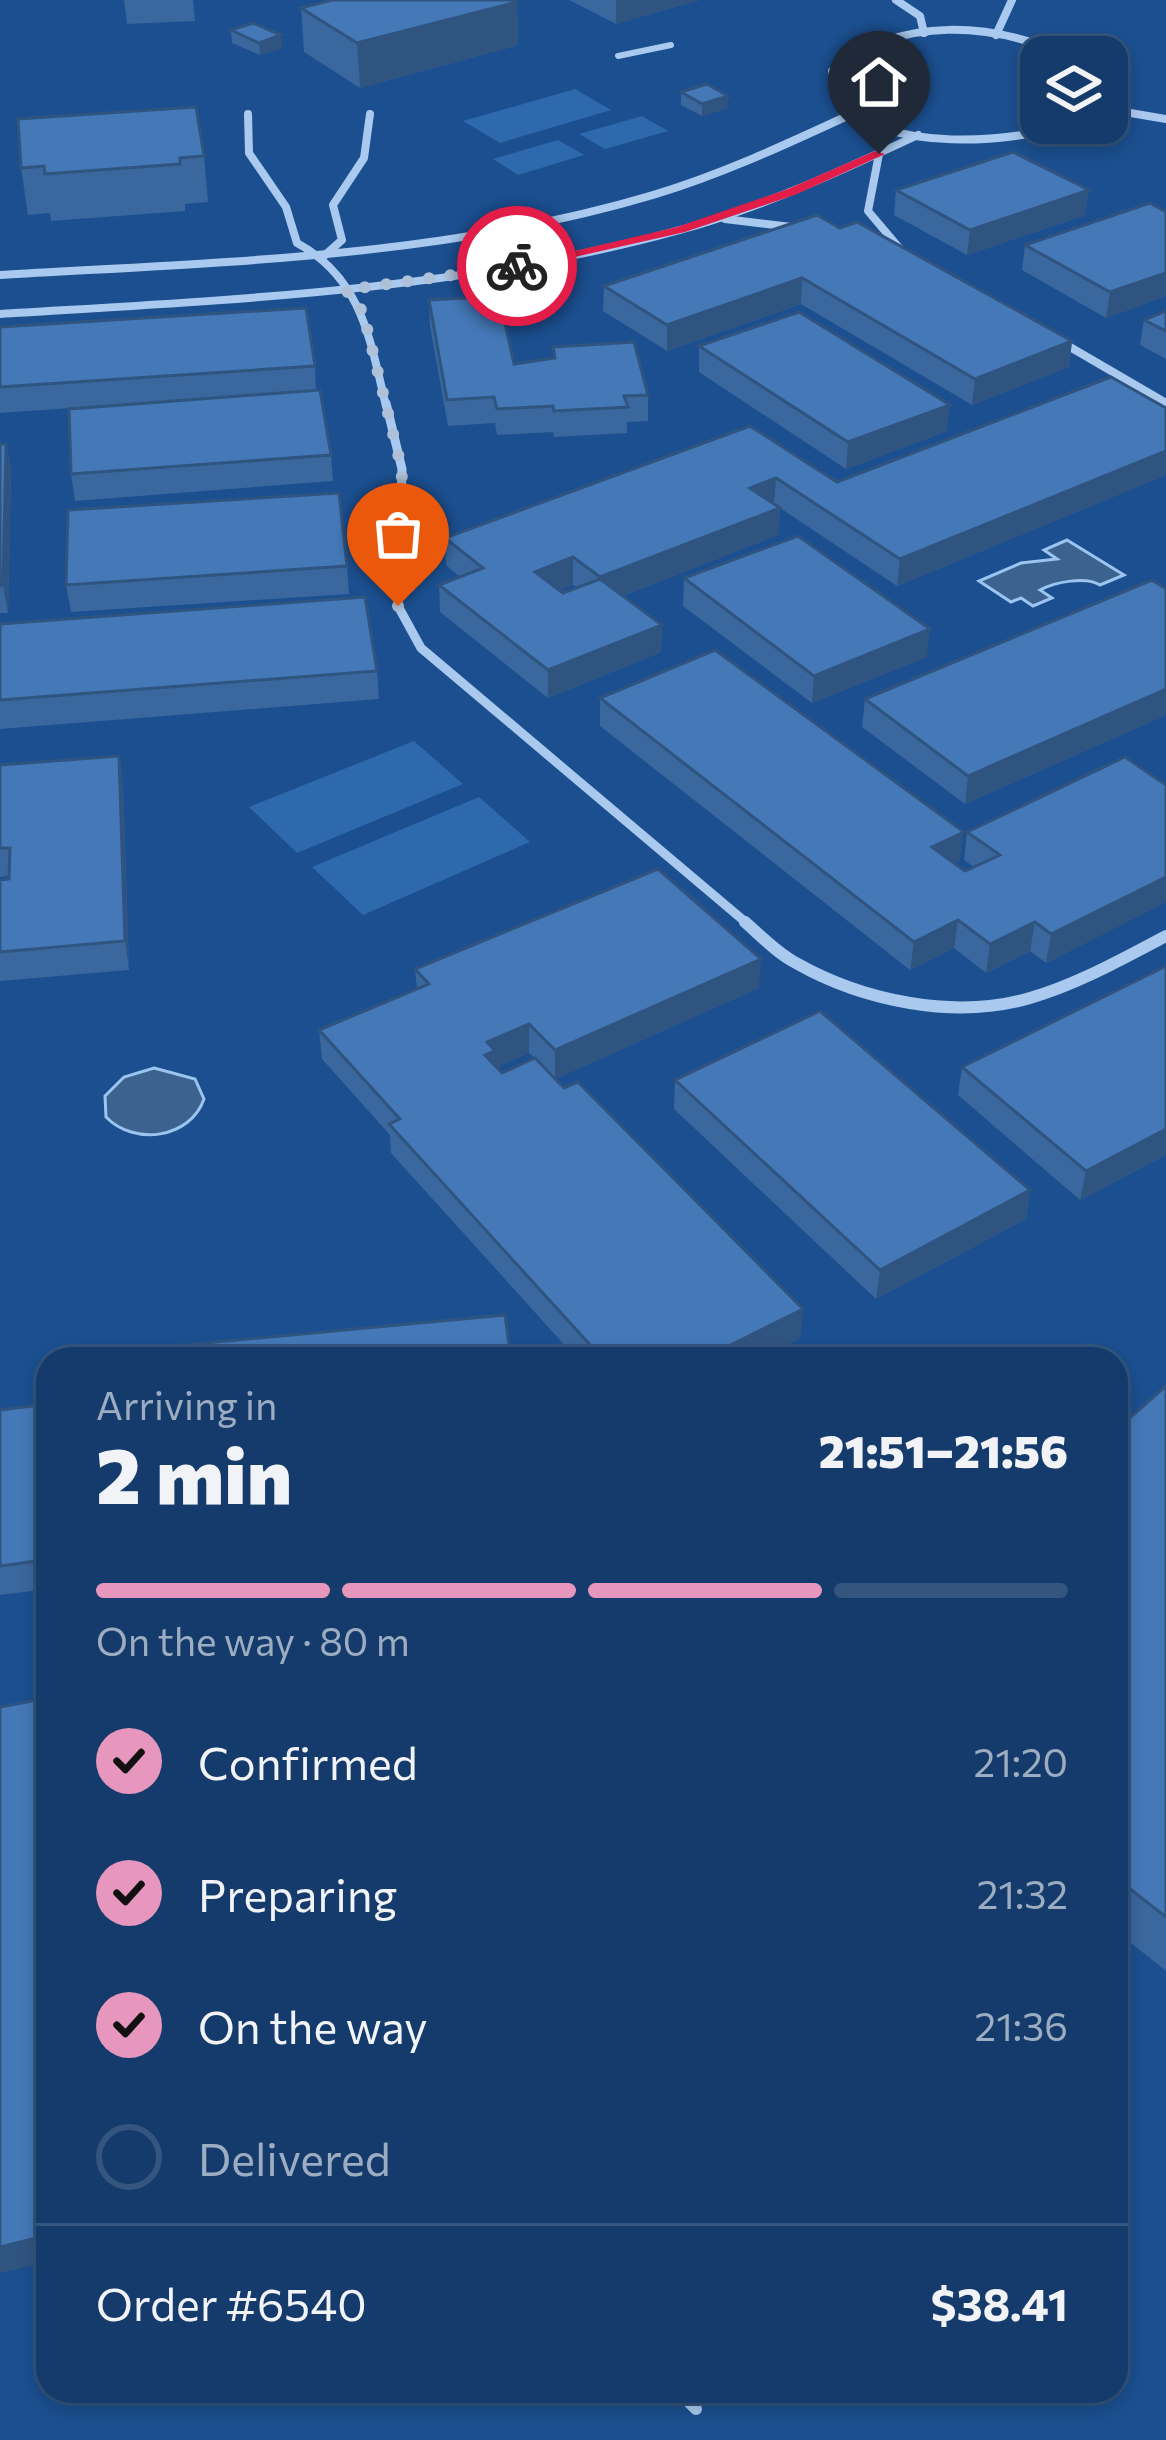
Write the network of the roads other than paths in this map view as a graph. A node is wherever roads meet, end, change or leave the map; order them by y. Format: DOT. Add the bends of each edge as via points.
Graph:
graph roads {
  1 [pos="896,0"];
  2 [pos="1012,0"];
  3 [pos="924,33"];
  4 [pos="996,35"];
  5 [pos="1020,39"];
  6 [pos="671,45"];
  7 [pos="618,56"];
  8 [pos="856,112"];
  9 [pos="248,113"];
  10 [pos="1128,113"];
  11 [pos="370,114"];
  12 [pos="1166,119"];
  13 [pos="918,135"];
  14 [pos="1020,138"];
  15 [pos="879,154"];
  16 [pos="715,218"];
  17 [pos="805,228"];
  18 [pos="879,244"];
  19 [pos="901,250"];
  20 [pos="323,257"];
  21 [pos="917,259"];
  22 [pos="0,274"];
  23 [pos="346,290"];
  24 [pos="0,314"];
  25 [pos="1041,331"];
  26 [pos="1166,403"];
  27 [pos="1166,936"];
  28 [pos="690,2403"];
  29 [pos="696,2409"];
  1 -- 3 [label="street" via="920,16"];
  2 -- 4 [label="street"];
  3 -- 4 [label="street"];
  3 -- 8 [label="street" via="876,42 832,71 832,89"];
  4 -- 5 [label="street"];
  6 -- 7 [label="lane"];
  8 -- 13 [label="street"];
  8 -- 20 [label="street" via="764,157 599,209"];
  9 -- 20 [label="street" via="249,153 286,207 296,243"];
  10 -- 12 [label="street"];
  11 -- 20 [label="street" via="363,160 333,201 341,241"];
  13 -- 14 [label="street"];
  13 -- 15 [label="street"];
  15 -- 16 [label="street"];
  15 -- 19 [label="street" via="868,211"];
  16 -- 17 [label="street"];
  16 -- 23 [label="street" via="530,265"];
  18 -- 19 [label="street"];
  19 -- 21 [label="street"];
  20 -- 22 [label="street"];
  20 -- 23 [label="street"];
  23 -- 24 [label="street"];
  23 -- 27 [label="street" via="363,312 402,470 398,606 421,648 791,961 878,993 1003,1005 1060,988"];
  25 -- 26 [label="street"];
  28 -- 29 [label="lane"];
}
